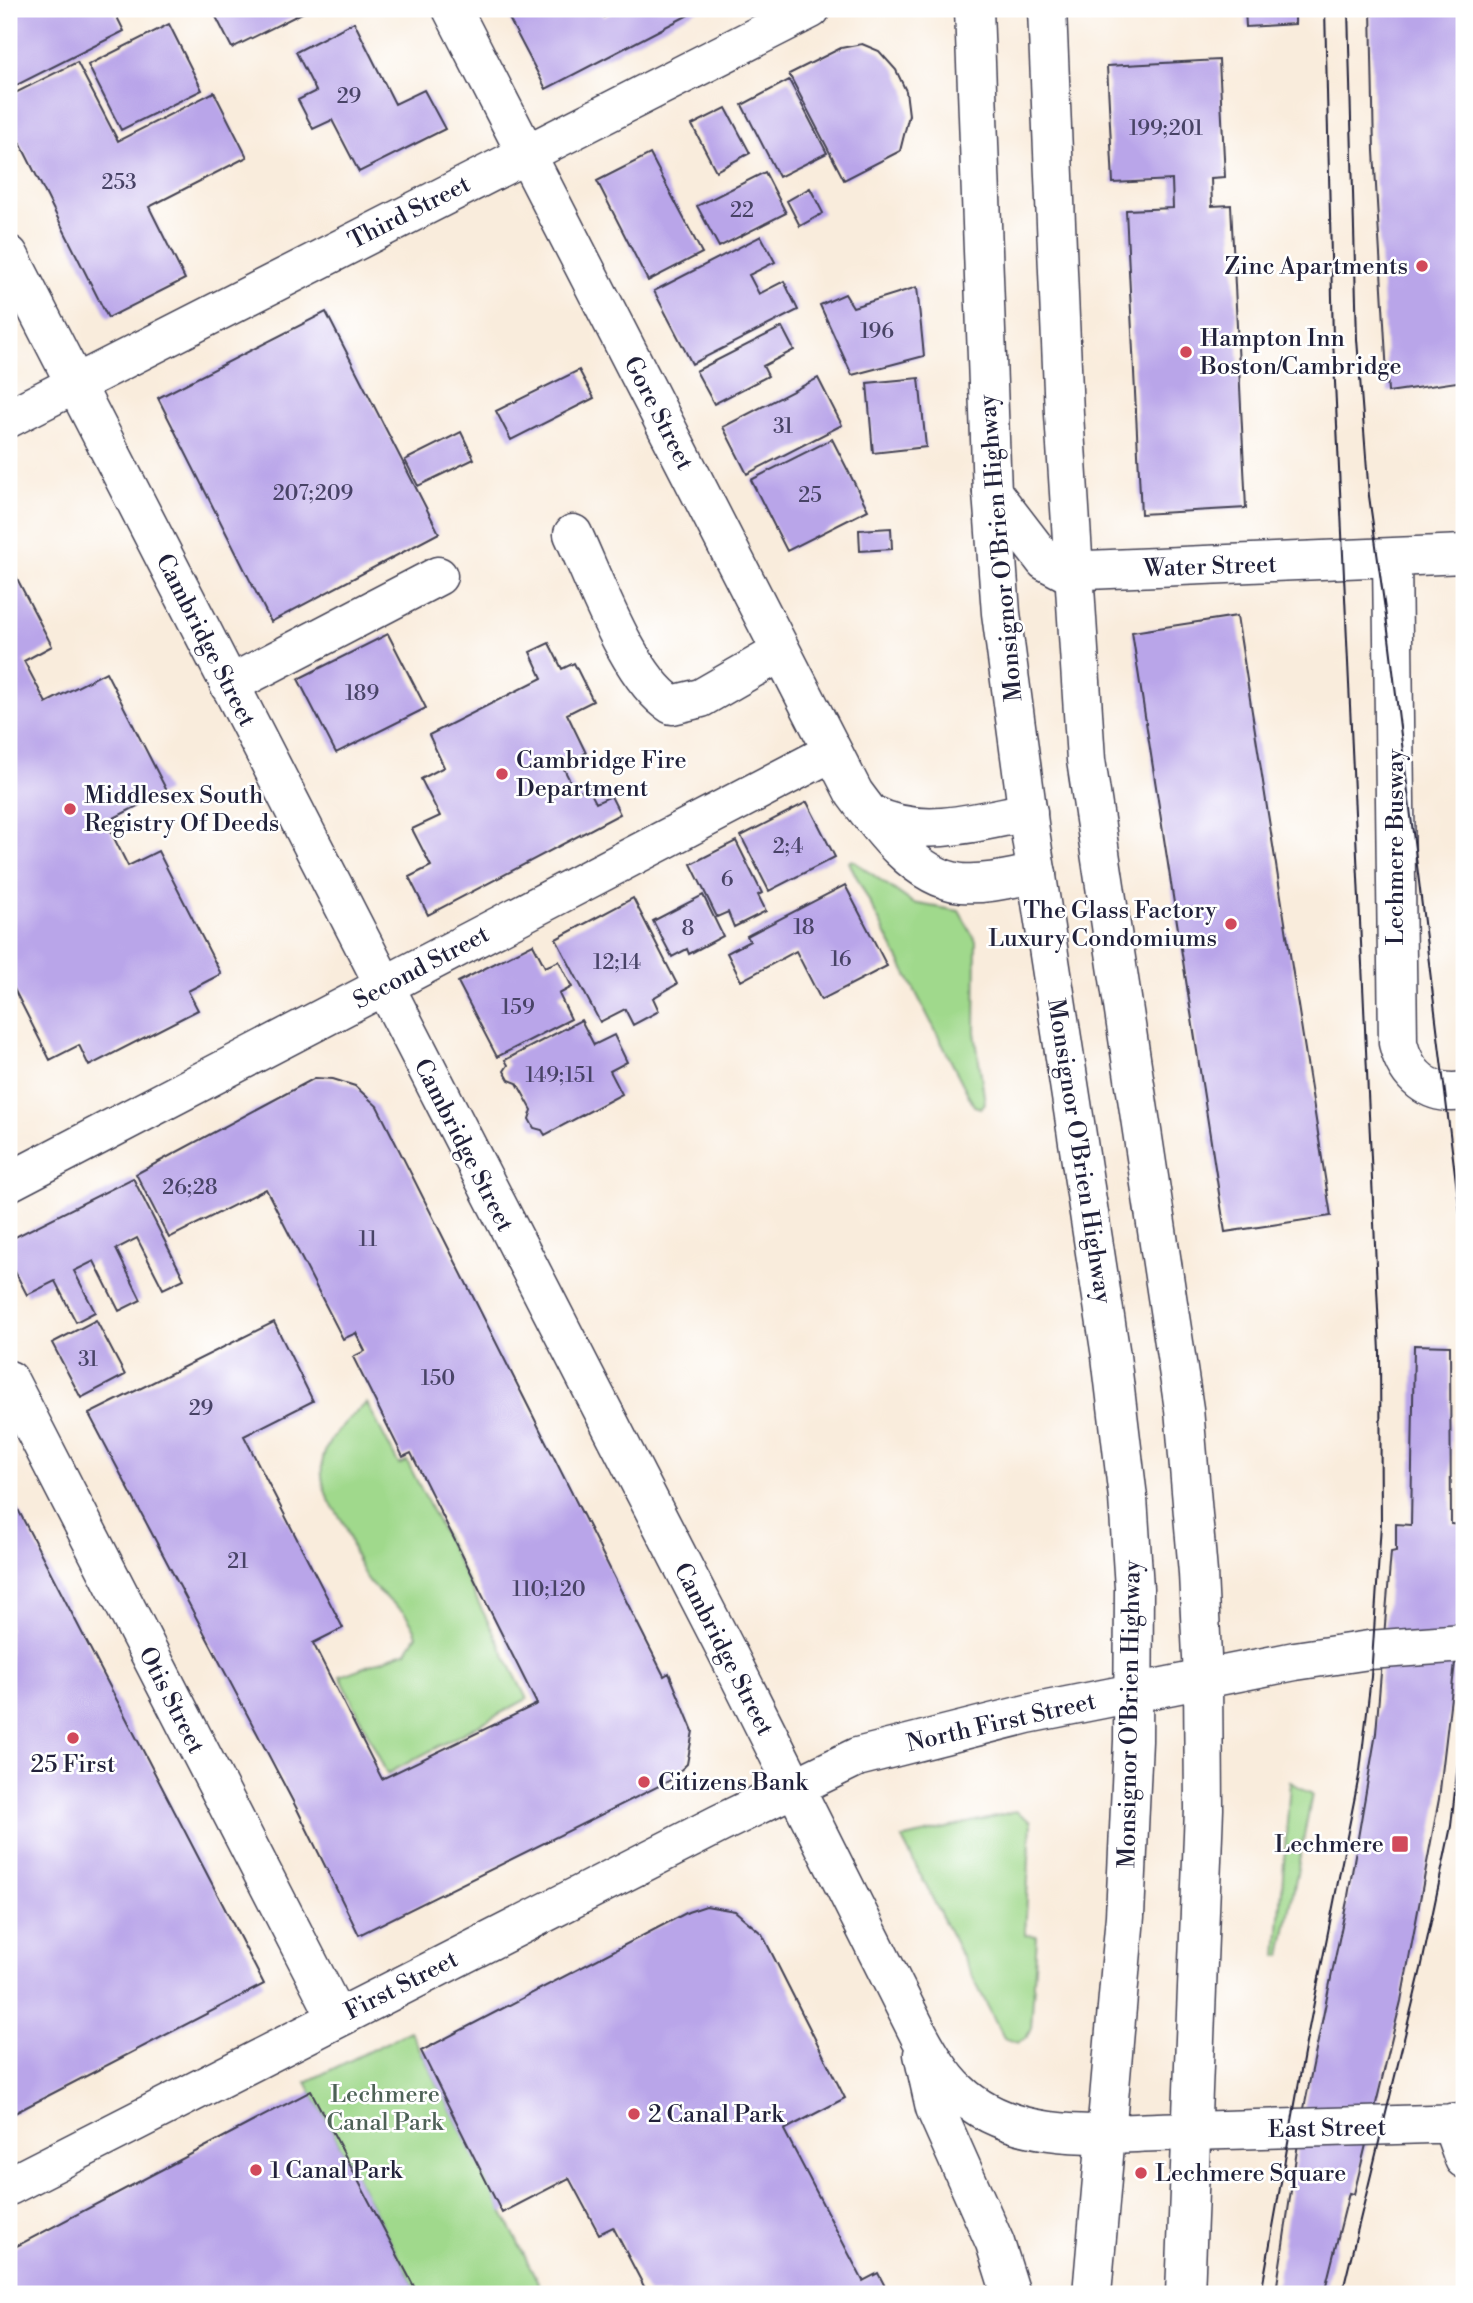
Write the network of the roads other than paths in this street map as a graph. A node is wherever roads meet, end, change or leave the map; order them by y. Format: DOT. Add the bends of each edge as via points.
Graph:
graph roads {
  1 [pos="452,9"];
  2 [pos="811,9"];
  3 [pos="974,9"];
  4 [pos="1047,9"];
  5 [pos="526,155"];
  6 [pos="9,255"];
  7 [pos="74,383"];
  8 [pos="9,418"];
  9 [pos="992,492"];
  10 [pos="573,534"];
  11 [pos="1464,554"];
  12 [pos="1392,558"];
  13 [pos="1072,572"];
  14 [pos="438,576"];
  15 [pos="781,652"];
  16 [pos="229,685"];
  17 [pos="832,752"];
  18 [pos="1028,812"];
  19 [pos="871,814"];
  20 [pos="1037,873"];
  21 [pos="383,987"];
  22 [pos="1464,1091"];
  23 [pos="9,1182"];
  24 [pos="9,1380"];
  25 [pos="1464,1643"];
  26 [pos="1203,1678"];
  27 [pos="1134,1692"];
  28 [pos="794,1787"];
  29 [pos="337,2018"];
  30 [pos="919,2035"];
  31 [pos="1457,2123"];
  32 [pos="1190,2131"];
  33 [pos="1106,2132"];
  34 [pos="1464,2160"];
  35 [pos="9,2186"];
  36 [pos="1011,2294"];
  37 [pos="1092,2294"];
  38 [pos="1185,2294"];
  1 -- 5 [label="main road, Gore Street"];
  2 -- 5 [label="main road, Third Street"];
  3 -- 9 [label="main road, Monsignor O'Brien Highway"];
  4 -- 13 [label="main road"];
  5 -- 7 [label="main road, Third Street"];
  5 -- 15 [label="main road, Gore Street"];
  6 -- 7 [label="main road, Cambridge Street"];
  7 -- 8 [label="main road, Third Street"];
  7 -- 16 [label="main road, Cambridge Street"];
  9 -- 13 [label="main road, Water Street" via="1045,561"];
  9 -- 18 [label="main road, Monsignor O'Brien Highway" via="1004,649"];
  10 -- 15 [label="main road" via="635,664 658,697 672,705 701,698"];
  11 -- 12 [label="main road, Water Street"];
  12 -- 13 [label="main road, Water Street"];
  12 -- 22 [label="main road, Lechmere Busway" via="1398,1043 1402,1059 1418,1081 1436,1091"];
  13 -- 26 [label="main road" via="1087,768 1184,1409"];
  14 -- 16 [label="main road"];
  15 -- 17 [label="main road, Gore Street"];
  16 -- 21 [label="main road, Cambridge Street"];
  17 -- 19 [label="main road, Gore Street"];
  17 -- 21 [label="main road, Second Street"];
  18 -- 19 [label="main road" via="925,829 897,825"];
  18 -- 20 [label="main road, Monsignor O'Brien Highway"];
  19 -- 20 [label="main road, Gore Street" via="918,864 942,878 973,883"];
  20 -- 27 [label="main road, Monsignor O'Brien Highway" via="1118,1406 1133,1558"];
  21 -- 23 [label="main road, Second Street"];
  21 -- 28 [label="main road, Cambridge Street"];
  24 -- 29 [label="main road, Otis Street"];
  25 -- 26 [label="main road, North First Street" via="1369,1650"];
  26 -- 27 [label="main road, North First Street"];
  26 -- 32 [label="main road" via="1203,1872"];
  27 -- 28 [label="main road, North First Street" via="874,1752"];
  27 -- 33 [label="main road, Monsignor O'Brien Highway" via="1124,1927"];
  28 -- 29 [label="main road, First Street"];
  28 -- 30 [label="main road, Cambridge Street"];
  29 -- 35 [label="main road, First Street"];
  30 -- 33 [label="main road, Cambridge Street" via="948,2080 965,2098 987,2111 1036,2128"];
  30 -- 36 [label="main road, Cambridge Street" via="935,2108 995,2243"];
  31 -- 32 [label="main road, East Street"];
  31 -- 34 [label="main road"];
  32 -- 33 [label="main road, Cambridge Street"];
  32 -- 38 [label="main road"];
  33 -- 37 [label="main road, Monsignor O'Brien Highway"];
}
